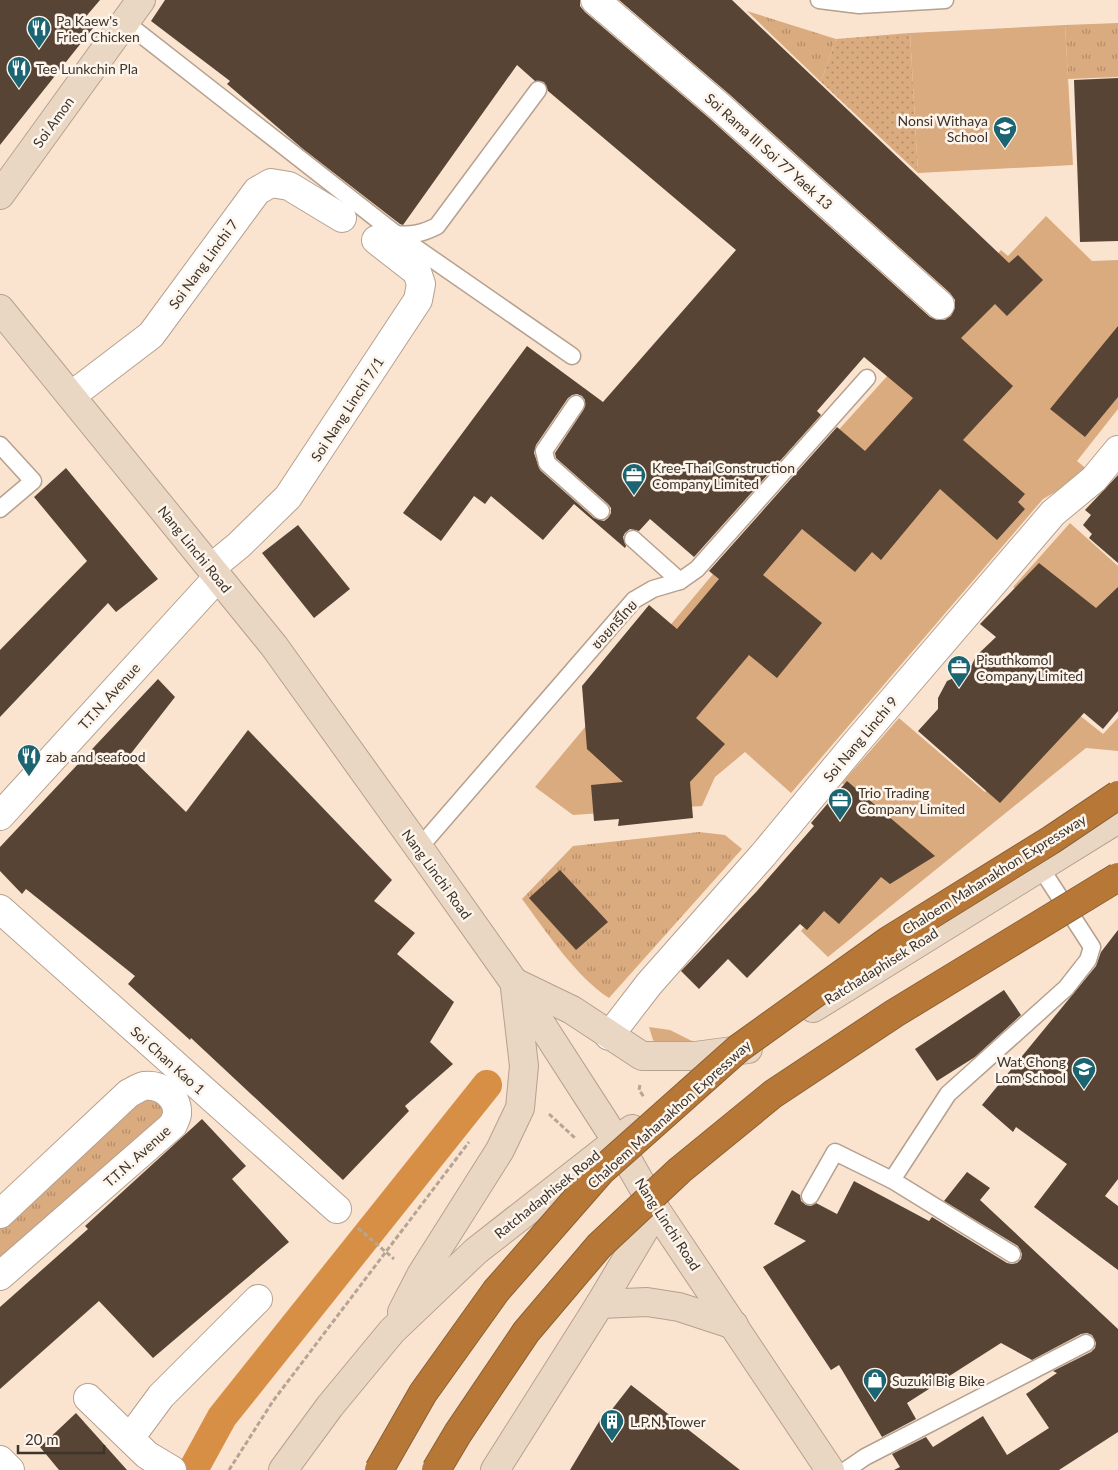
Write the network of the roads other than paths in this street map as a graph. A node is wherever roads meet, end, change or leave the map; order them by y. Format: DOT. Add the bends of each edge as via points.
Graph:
graph roads {
  1 [pos="141,0"];
  2 [pos="595,0"];
  3 [pos="819,0"];
  4 [pos="945,0"];
  5 [pos="125,22"];
  6 [pos="538,90"];
  7 [pos="0,195"];
  8 [pos="342,218"];
  9 [pos="386,237"];
  10 [pos="940,305"];
  11 [pos="0,309"];
  12 [pos="572,356"];
  13 [pos="866,378"];
  14 [pos="71,396"];
  15 [pos="576,404"];
  16 [pos="0,445"];
  17 [pos="1118,450"];
  18 [pos="0,509"];
  19 [pos="601,512"];
  20 [pos="633,539"];
  21 [pos="214,573"];
  22 [pos="680,581"];
  23 [pos="1118,795"];
  24 [pos="0,816"];
  25 [pos="1118,819"];
  26 [pos="419,848"];
  27 [pos="1040,867"];
  28 [pos="1118,877"];
  29 [pos="0,909"];
  30 [pos="514,982"];
  31 [pos="609,1036"];
  32 [pos="748,1049"];
  33 [pos="616,1140"];
  34 [pos="892,1180"];
  35 [pos="810,1196"];
  36 [pos="337,1209"];
  37 [pos="656,1210"];
  38 [pos="0,1214"];
  39 [pos="1012,1254"];
  40 [pos="0,1276"];
  41 [pos="258,1298"];
  42 [pos="600,1304"];
  43 [pos="734,1325"];
  44 [pos="392,1331"];
  45 [pos="1086,1343"];
  46 [pos="88,1398"];
  47 [pos="138,1447"];
  48 [pos="0,1460"];
  49 [pos="10,1470"];
  50 [pos="172,1470"];
  51 [pos="283,1470"];
  52 [pos="379,1470"];
  53 [pos="436,1470"];
  54 [pos="495,1470"];
  55 [pos="830,1470"];
  56 [pos="846,1470"];
  1 -- 5 [label="main road, Soi Amon"];
  2 -- 10 [label="street, Soi Rama III Soi 77 Yaek 13" via="719,106"];
  3 -- 4 [label="lane" via="859,5"];
  5 -- 7 [label="main road, Soi Amon"];
  5 -- 9 [label="lane"];
  6 -- 9 [label="lane" via="437,226 414,235"];
  8 -- 14 [label="street, Soi Nang Linchi 7" via="289,186 271,183 257,191 151,335"];
  9 -- 12 [label="lane"];
  9 -- 21 [label="street, Soi Nang Linchi 7/1" via="417,272 421,284 418,300 288,498"];
  11 -- 14 [label="main road, Nang Linchi Road"];
  13 -- 22 [label="lane, ซอยกรีไทย" via="697,569"];
  14 -- 21 [label="main road, Nang Linchi Road"];
  15 -- 19 [label="lane" via="544,451 545,457 547,463"];
  16 -- 18 [label="lane" via="33,481"];
  17 -- 31 [label="street, Soi Nang Linchi 9" via="1094,479 1053,513 763,855 649,984"];
  20 -- 22 [label="lane"];
  21 -- 24 [label="street, T.T.N. Avenue"];
  21 -- 26 [label="main road, Nang Linchi Road" via="274,646"];
  22 -- 26 [label="lane, ซอยกรีไทย" via="653,589 634,600"];
  23 -- 52 [label="highway, Chaloem Mahanakhon Expressway, bridge" via="888,941 739,1048 601,1171 496,1291 424,1393"];
  25 -- 27 [label="main road, Ratchadaphisek Road"];
  26 -- 30 [label="main road, Nang Linchi Road"];
  27 -- 32 [label="main road, Ratchadaphisek Road"];
  27 -- 34 [label="lane" via="1092,947 1088,960 1066,988 948,1094"];
  28 -- 53 [label="highway, bridge" via="895,1013 782,1088 680,1170 599,1246 526,1332"];
  29 -- 36 [label="street, Soi Chan Kao 1"];
  30 -- 31 [label="main road" via="572,1010"];
  30 -- 33 [label="main road, Nang Linchi Road"];
  30 -- 44 [label="main road" via="524,1066 520,1108 500,1150 421,1275"];
  31 -- 32 [label="main road" via="642,1056 695,1056"];
  32 -- 33 [label="main road, Ratchadaphisek Road"];
  33 -- 37 [label="main road, Nang Linchi Road"];
  33 -- 44 [label="main road, Ratchadaphisek Road" via="476,1251"];
  34 -- 35 [label="lane" via="835,1152"];
  34 -- 39 [label="lane"];
  37 -- 42 [label="main road"];
  37 -- 43 [label="main road, Nang Linchi Road"];
  38 -- 40 [label="street, T.T.N. Avenue" via="130,1093 142,1086 155,1086 174,1099 177,1114 172,1125"];
  41 -- 47 [label="street" via="161,1396"];
  42 -- 43 [label="main road" via="648,1302 679,1307"];
  42 -- 54 [label="main road"];
  43 -- 55 [label="main road, Nang Linchi Road"];
  44 -- 51 [label="main road, Ratchadaphisek Road" via="330,1406"];
  45 -- 56 [label="lane" via="865,1457"];
  46 -- 47 [label="street"];
  47 -- 50 [label="street"];
  48 -- 49 [label="street"];
}
